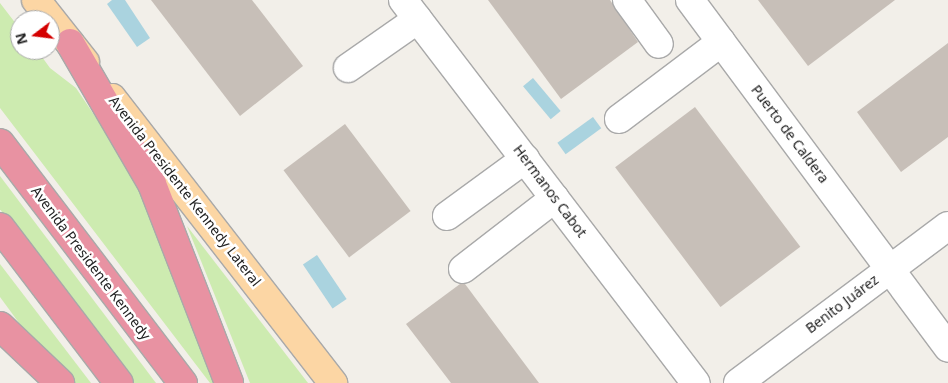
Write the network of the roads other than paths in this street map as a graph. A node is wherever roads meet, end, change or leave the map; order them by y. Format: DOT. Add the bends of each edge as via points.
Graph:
graph roads {
  1 [pos="36,0"];
  2 [pos="627,0"];
  3 [pos="690,0"];
  4 [pos="410,9"];
  5 [pos="722,42"];
  6 [pos="70,43"];
  7 [pos="659,44"];
  8 [pos="348,68"];
  9 [pos="619,120"];
  10 [pos="0,144"];
  11 [pos="525,159"];
  12 [pos="555,198"];
  13 [pos="447,216"];
  14 [pos="948,226"];
  15 [pos="0,227"];
  16 [pos="463,268"];
  17 [pos="889,268"];
  18 [pos="0,327"];
  19 [pos="948,348"];
  20 [pos="43,383"];
  21 [pos="60,383"];
  22 [pos="119,383"];
  23 [pos="183,383"];
  24 [pos="229,383"];
  25 [pos="333,383"];
  26 [pos="696,383"];
  27 [pos="738,383"];
  1 -- 6 [label="main road, Avenida Presidente Kennedy Lateral"];
  2 -- 7 [label="street"];
  3 -- 5 [label="street, Puerto de Caldera"];
  4 -- 8 [label="street"];
  4 -- 11 [label="street, Hermanos Cabot"];
  5 -- 9 [label="street"];
  5 -- 17 [label="street, Puerto de Caldera"];
  6 -- 24 [label="highway" via="152,184"];
  6 -- 25 [label="main road, Avenida Presidente Kennedy Lateral"];
  10 -- 23 [label="highway, Avenida Presidente Kennedy"];
  11 -- 12 [label="street, Hermanos Cabot"];
  11 -- 13 [label="street"];
  12 -- 16 [label="street"];
  12 -- 26 [label="street, Hermanos Cabot"];
  14 -- 17 [label="street, Benito Juárez"];
  15 -- 22 [label="highway"];
  17 -- 19 [label="street, Puerto de Caldera"];
  17 -- 27 [label="street, Benito Juárez"];
  18 -- 20 [label="main road"];
  18 -- 21 [label="highway"];
}
